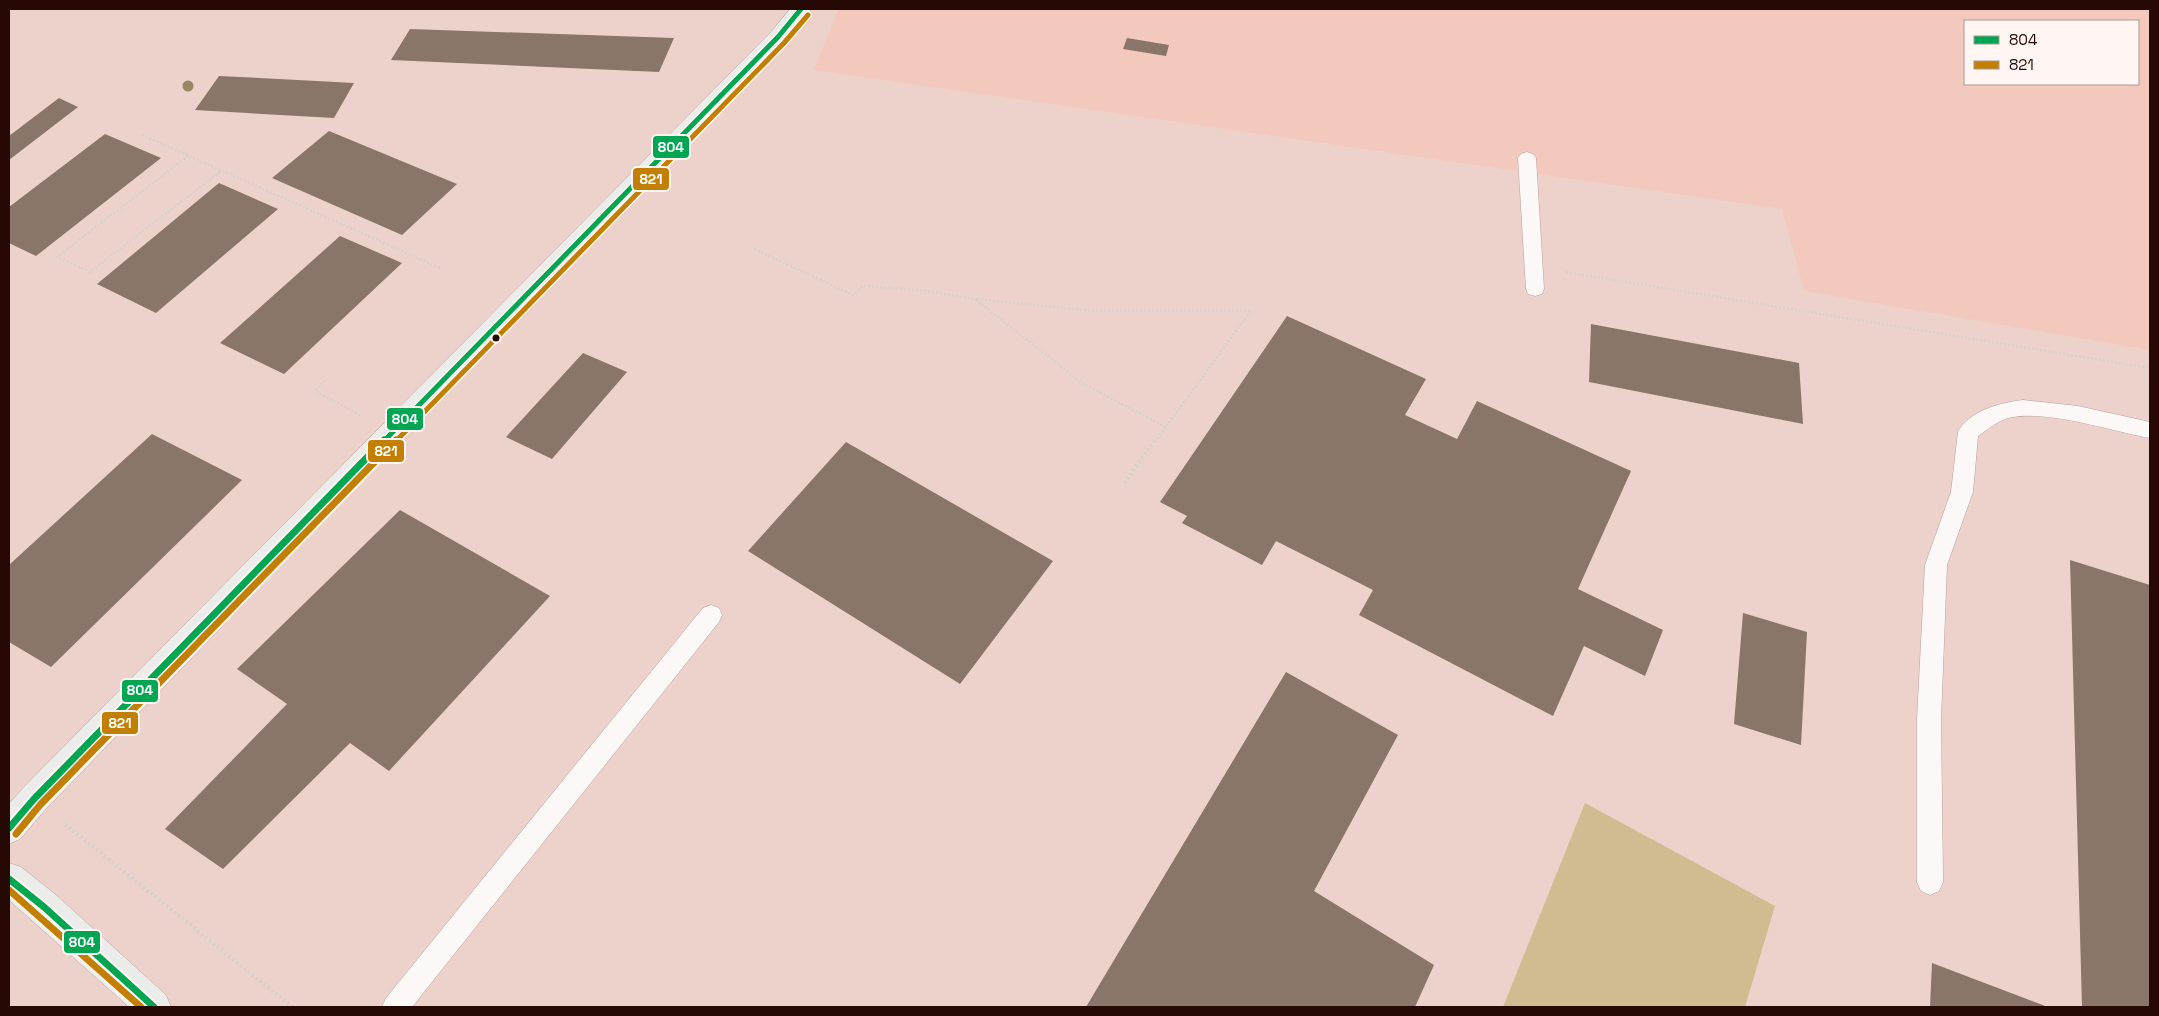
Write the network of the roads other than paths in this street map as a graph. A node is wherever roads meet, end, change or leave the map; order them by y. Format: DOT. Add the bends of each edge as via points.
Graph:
graph roads {
  1 [pos="801,9"];
  2 [pos="1527,158"];
  3 [pos="1535,290"];
  4 [pos="2150,430"];
  5 [pos="711,614"];
  6 [pos="9,828"];
  7 [pos="9,879"];
  8 [pos="1930,882"];
  9 [pos="154,1007"];
  10 [pos="395,1007"];
  1 -- 6 [label="street" via="778,37"];
  2 -- 3 [label="lane"];
  4 -- 8 [label="lane" via="2028,408 2007,410 1968,432 1962,492 1936,565 1929,720"];
  5 -- 10 [label="lane"];
  7 -- 9 [label="street"];
}
